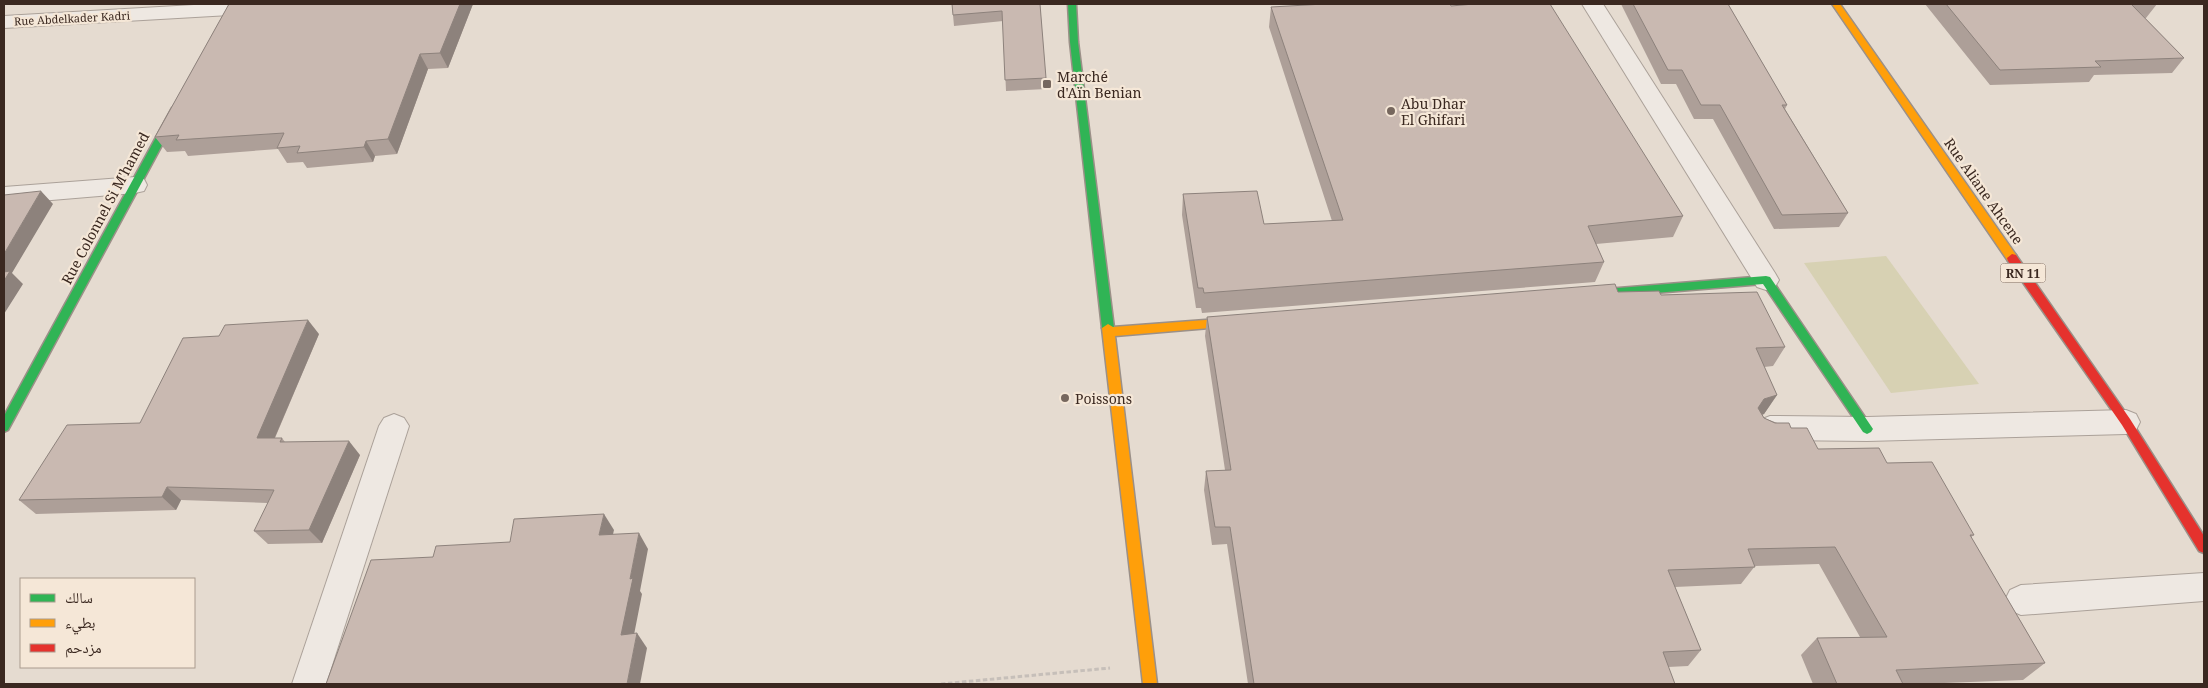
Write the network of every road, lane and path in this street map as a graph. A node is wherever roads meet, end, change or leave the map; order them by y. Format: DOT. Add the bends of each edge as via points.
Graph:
graph roads {
  1 [pos="1072,4"];
  2 [pos="1592,4"];
  3 [pos="1836,4"];
  4 [pos="229,10"];
  5 [pos="4,22"];
  6 [pos="180,101"];
  7 [pos="135,185"];
  8 [pos="4,196"];
  9 [pos="1766,280"];
  10 [pos="1567,296"];
  11 [pos="1258,320"];
  12 [pos="1109,332"];
  13 [pos="2126,422"];
  14 [pos="394,426"];
  15 [pos="4,427"];
  16 [pos="1762,428"];
  17 [pos="1867,429"];
  18 [pos="2204,546"];
  19 [pos="2204,587"];
  20 [pos="2021,600"];
  21 [pos="1148,664"];
  22 [pos="309,684"];
  23 [pos="941,684"];
  24 [pos="1150,684"];
  1 -- 12 [label="street"];
  2 -- 9 [label="street"];
  3 -- 13 [label="street, Rue Aliane Ahcene / RN 11"];
  4 -- 5 [label="street, Rue Abdelkader Kadri"];
  6 -- 7 [label="street, Rue Colonnel Si M'hamed"];
  7 -- 8 [label="street"];
  7 -- 15 [label="street, Rue Colonnel Si M'hamed"];
  9 -- 10 [label="street"];
  9 -- 17 [label="street"];
  11 -- 12 [label="street"];
  12 -- 21 [label="street"];
  13 -- 17 [label="street"];
  13 -- 18 [label="street, Rue Aliane Ahcene / RN 11"];
  14 -- 22 [label="street"];
  16 -- 17 [label="street"];
  19 -- 20 [label="street"];
  21 -- 23 [label="path"];
  21 -- 24 [label="street"];
}
